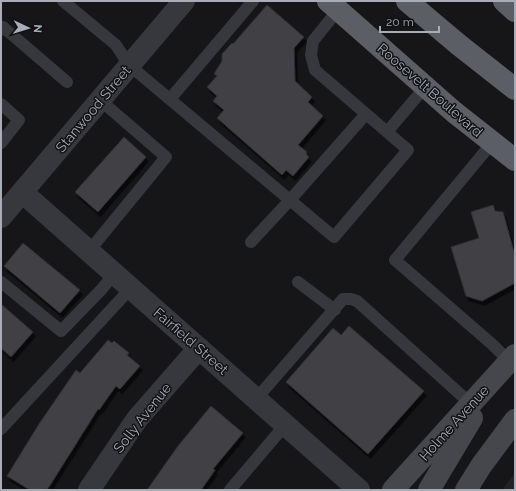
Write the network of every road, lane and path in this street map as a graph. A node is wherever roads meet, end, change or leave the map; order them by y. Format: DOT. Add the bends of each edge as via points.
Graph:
graph roads {
  1 [pos="63,1"];
  2 [pos="184,1"];
  3 [pos="253,1"];
  4 [pos="407,1"];
  5 [pos="504,1"];
  6 [pos="333,6"];
  7 [pos="515,11"];
  8 [pos="1,30"];
  9 [pos="129,65"];
  10 [pos="67,82"];
  11 [pos="425,86"];
  12 [pos="515,89"];
  13 [pos="170,99"];
  14 [pos="100,100"];
  15 [pos="1,104"];
  16 [pos="366,114"];
  17 [pos="387,132"];
  18 [pos="1,143"];
  19 [pos="492,143"];
  20 [pos="515,160"];
  21 [pos="22,192"];
  22 [pos="290,200"];
  23 [pos="1,217"];
  24 [pos="251,242"];
  25 [pos="88,251"];
  26 [pos="114,274"];
  27 [pos="1,282"];
  28 [pos="298,282"];
  29 [pos="131,288"];
  30 [pos="335,310"];
  31 [pos="199,348"];
  32 [pos="507,364"];
  33 [pos="256,399"];
  34 [pos="471,404"];
  35 [pos="515,420"];
  36 [pos="286,425"];
  37 [pos="1,428"];
  38 [pos="89,490"];
  39 [pos="230,490"];
  40 [pos="359,490"];
  41 [pos="393,490"];
  42 [pos="429,490"];
  43 [pos="466,490"];
  1 -- 9 [label="lane" via="116,45"];
  2 -- 9 [label="street, Stanwood Street"];
  3 -- 13 [label="lane"];
  4 -- 12 [label="highway"];
  5 -- 7 [label="highway"];
  6 -- 11 [label="highway, Roosevelt Boulevard"];
  6 -- 16 [label="lane" via="313,41 311,55 315,70"];
  8 -- 10 [label="lane" via="3,28"];
  9 -- 13 [label="lane"];
  9 -- 14 [label="street, Stanwood Street"];
  11 -- 17 [label="lane"];
  11 -- 19 [label="highway, Roosevelt Boulevard"];
  13 -- 22 [label="lane"];
  14 -- 21 [label="street, Stanwood Street"];
  14 -- 25 [label="lane" via="166,157"];
  15 -- 18 [label="lane" via="19,120"];
  16 -- 17 [label="lane"];
  16 -- 22 [label="lane"];
  17 -- 22 [label="lane" via="408,150 334,237"];
  19 -- 20 [label="highway, Roosevelt Boulevard"];
  19 -- 32 [label="lane" via="395,260 493,345"];
  21 -- 23 [label="street, Stanwood Street"];
  21 -- 25 [label="street, Fairfield Street"];
  22 -- 24 [label="lane"];
  25 -- 26 [label="street, Fairfield Street"];
  26 -- 27 [label="lane" via="61,331"];
  26 -- 29 [label="street, Fairfield Street"];
  28 -- 30 [label="lane"];
  29 -- 31 [label="street, Fairfield Street"];
  29 -- 37 [label="lane"];
  30 -- 33 [label="lane"];
  30 -- 34 [label="lane" via="343,299 357,301"];
  31 -- 33 [label="street, Fairfield Street"];
  31 -- 38 [label="street, Solly Avenue" via="137,419"];
  32 -- 34 [label="main road, Holme Avenue"];
  32 -- 42 [label="main road"];
  33 -- 36 [label="street, Fairfield Street"];
  34 -- 41 [label="main road, Holme Avenue"];
  35 -- 43 [label="main road"];
  36 -- 39 [label="lane"];
  36 -- 40 [label="street, Fairfield Street"];
}
